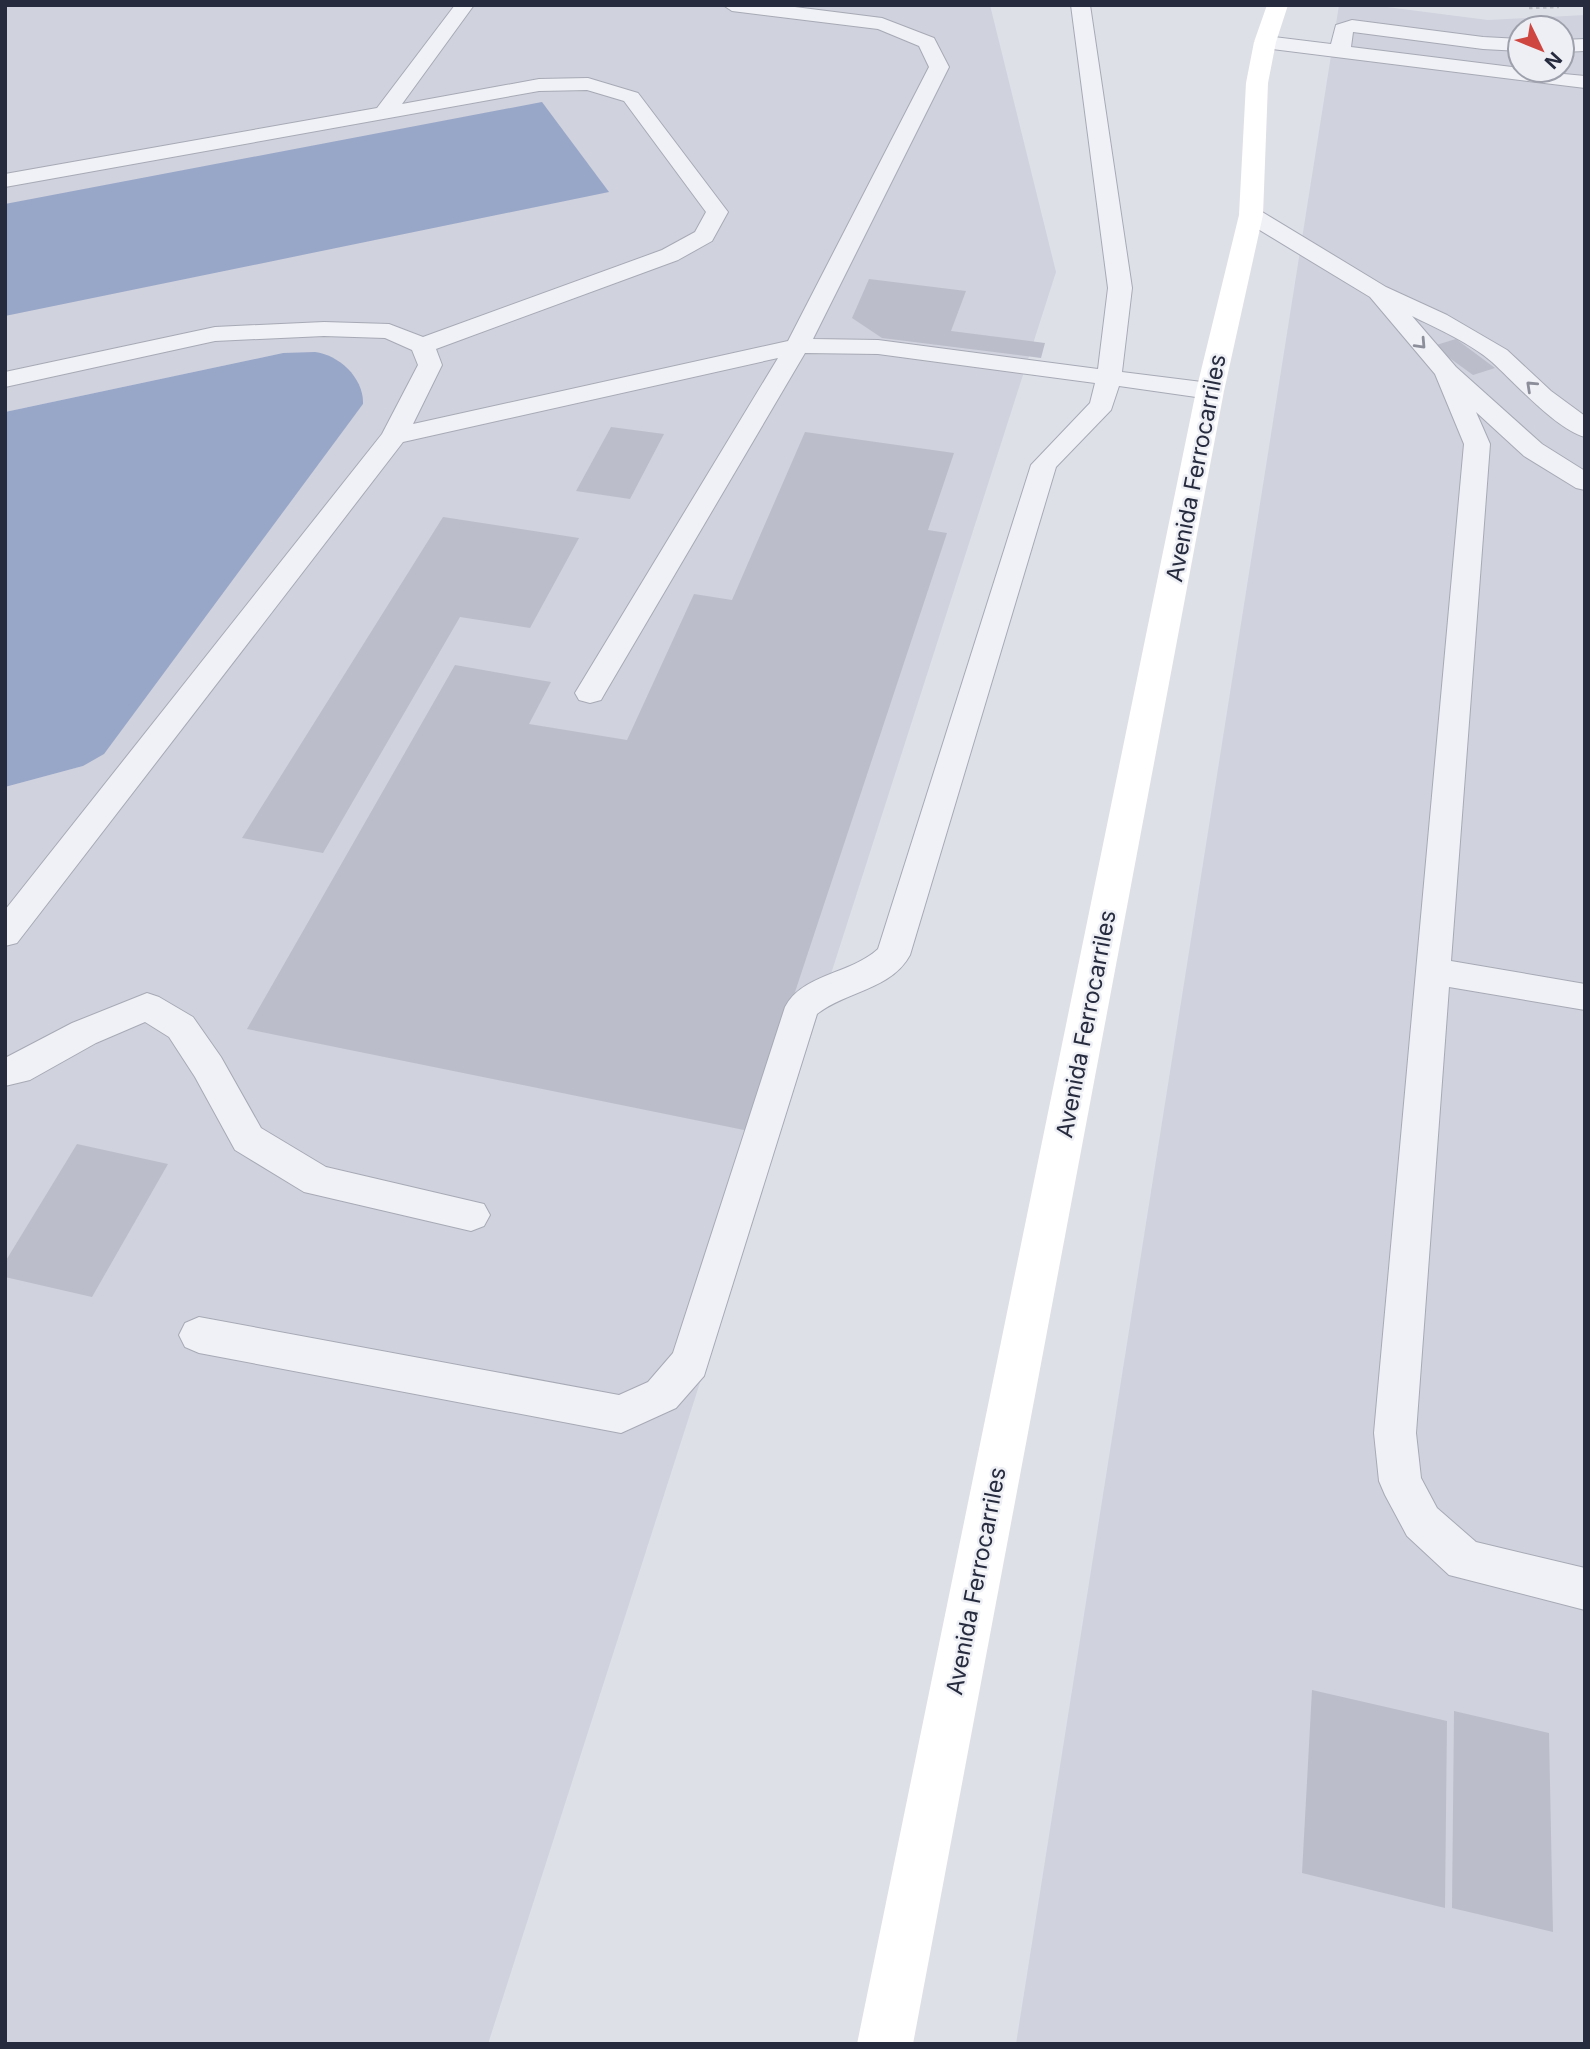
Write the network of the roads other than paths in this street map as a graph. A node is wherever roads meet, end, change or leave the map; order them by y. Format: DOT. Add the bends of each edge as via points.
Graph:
graph roads {
  1 [pos="465,5"];
  2 [pos="732,5"];
  3 [pos="1080,5"];
  4 [pos="1278,5"];
  5 [pos="1265,42"];
  6 [pos="1506,45"];
  7 [pos="1340,52"];
  8 [pos="1585,82"];
  9 [pos="384,113"];
  10 [pos="5,181"];
  11 [pos="1251,215"];
  12 [pos="1378,292"];
  13 [pos="797,345"];
  14 [pos="422,346"];
  15 [pos="1447,372"];
  16 [pos="1109,378"];
  17 [pos="5,380"];
  18 [pos="1210,391"];
  19 [pos="1585,429"];
  20 [pos="394,436"];
  21 [pos="1585,482"];
  22 [pos="590,692"];
  23 [pos="5,934"];
  24 [pos="1433,971"];
  25 [pos="1585,997"];
  26 [pos="5,1072"];
  27 [pos="471,1215"];
  28 [pos="199,1335"];
  29 [pos="1585,1589"];
  30 [pos="885,2044"];
  1 -- 9 [label="lane"];
  2 -- 13 [label="lane" via="882,24 928,42 939,67"];
  3 -- 16 [label="lane" via="1120,288"];
  4 -- 5 [label="main road, Avenida Ferrocarriles"];
  5 -- 7 [label="lane"];
  5 -- 11 [label="main road, Avenida Ferrocarriles" via="1257,83"];
  6 -- 7 [label="lane" via="1352,26 1343,29"];
  7 -- 8 [label="lane"];
  9 -- 10 [label="lane"];
  9 -- 14 [label="lane" via="539,85 588,84 631,97 717,212 704,236 670,255"];
  11 -- 12 [label="lane"];
  11 -- 18 [label="main road, Avenida Ferrocarriles"];
  12 -- 15 [label="lane, one-way"];
  19 -- 12 [label="lane, one-way" via="1498,355 1439,320"];
  13 -- 16 [label="lane" via="878,347"];
  13 -- 20 [label="lane"];
  13 -- 22 [label="lane"];
  14 -- 17 [label="lane" via="389,331 215,334"];
  14 -- 20 [label="lane" via="430,365"];
  15 -- 21 [label="lane" via="1534,450"];
  15 -- 24 [label="lane" via="1477,444"];
  16 -- 18 [label="lane"];
  16 -- 28 [label="lane" via="1102,405 1044,465 893,955 880,970 813,997 802,1007 690,1363 662,1395 621,1414"];
  18 -- 30 [label="main road, Avenida Ferrocarriles"];
  20 -- 23 [label="lane"];
  24 -- 25 [label="lane"];
  24 -- 29 [label="lane" via="1395,1433 1400,1481 1422,1522 1464,1560"];
  26 -- 27 [label="lane" via="147,1006 181,1027 248,1139 317,1181"];
}
